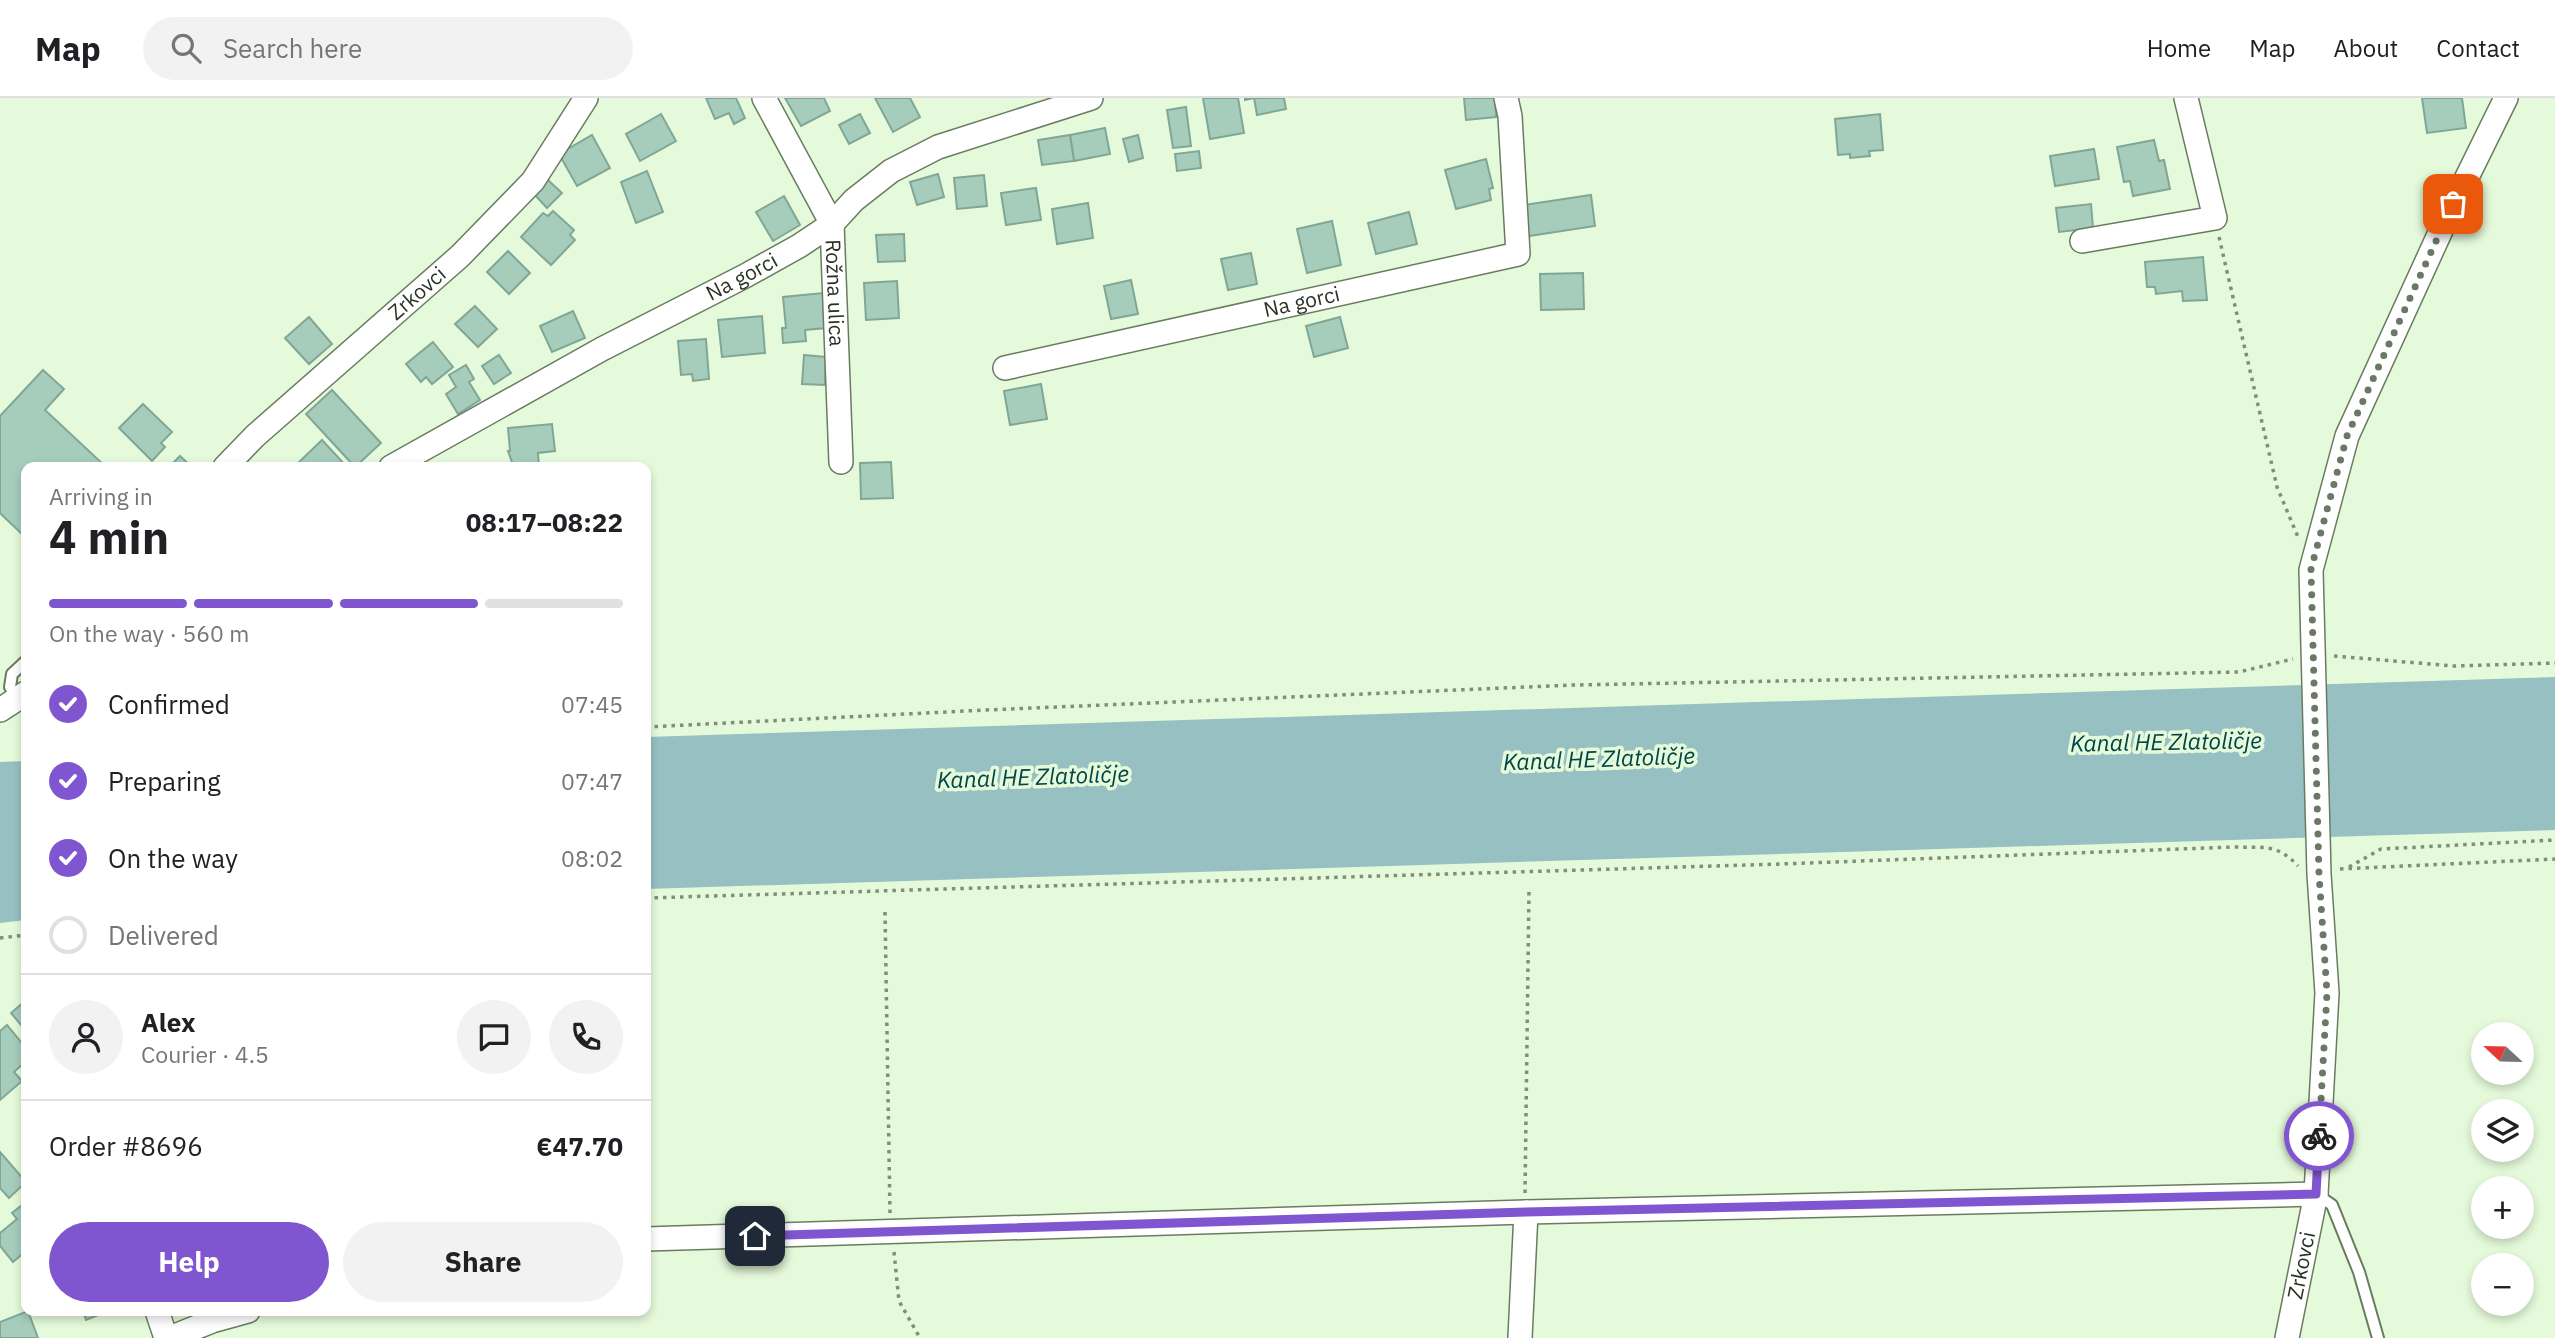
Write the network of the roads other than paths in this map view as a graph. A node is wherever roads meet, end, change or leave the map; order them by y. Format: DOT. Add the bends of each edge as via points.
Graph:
graph roads {
  1 [pos="586,98"];
  2 [pos="764,98"];
  3 [pos="1091,98"];
  4 [pos="1506,98"];
  5 [pos="2186,98"];
  6 [pos="2506,98"];
  7 [pos="832,224"];
  8 [pos="2082,241"];
  9 [pos="1004,368"];
  10 [pos="230,462"];
  11 [pos="400,462"];
  12 [pos="841,462"];
  13 [pos="21,666"];
  14 [pos="17,702"];
  15 [pos="2316,1194"];
  16 [pos="1526,1212"];
  17 [pos="651,1239"];
  18 [pos="159,1316"];
  19 [pos="230,1316"];
  20 [pos="168,1338"];
  21 [pos="1520,1338"];
  22 [pos="2287,1338"];
  23 [pos="2378,1338"];
  1 -- 10 [label="street, Zrkovci" via="533,181 460,256"];
  2 -- 7 [label="street, Rožna ulica"];
  3 -- 7 [label="street, Na gorci" via="937,147 891,171"];
  4 -- 9 [label="street, Na gorci" via="1518,254"];
  5 -- 8 [label="street" via="2215,218"];
  6 -- 15 [label="street, Zrkovci" via="2347,436 2311,569 2319,874 2327,993"];
  7 -- 11 [label="street, Na gorci" via="756,270 602,349"];
  7 -- 12 [label="street, Rožna ulica"];
  13 -- 14 [label="lane" via="12,674 10,687"];
  15 -- 16 [label="street"];
  15 -- 22 [label="street, Zrkovci"];
  15 -- 23 [label="lane" via="2332,1205 2359,1272"];
  16 -- 17 [label="street"];
  16 -- 21 [label="street"];
  18 -- 20 [label="street"];
  19 -- 20 [label="street"];
}
